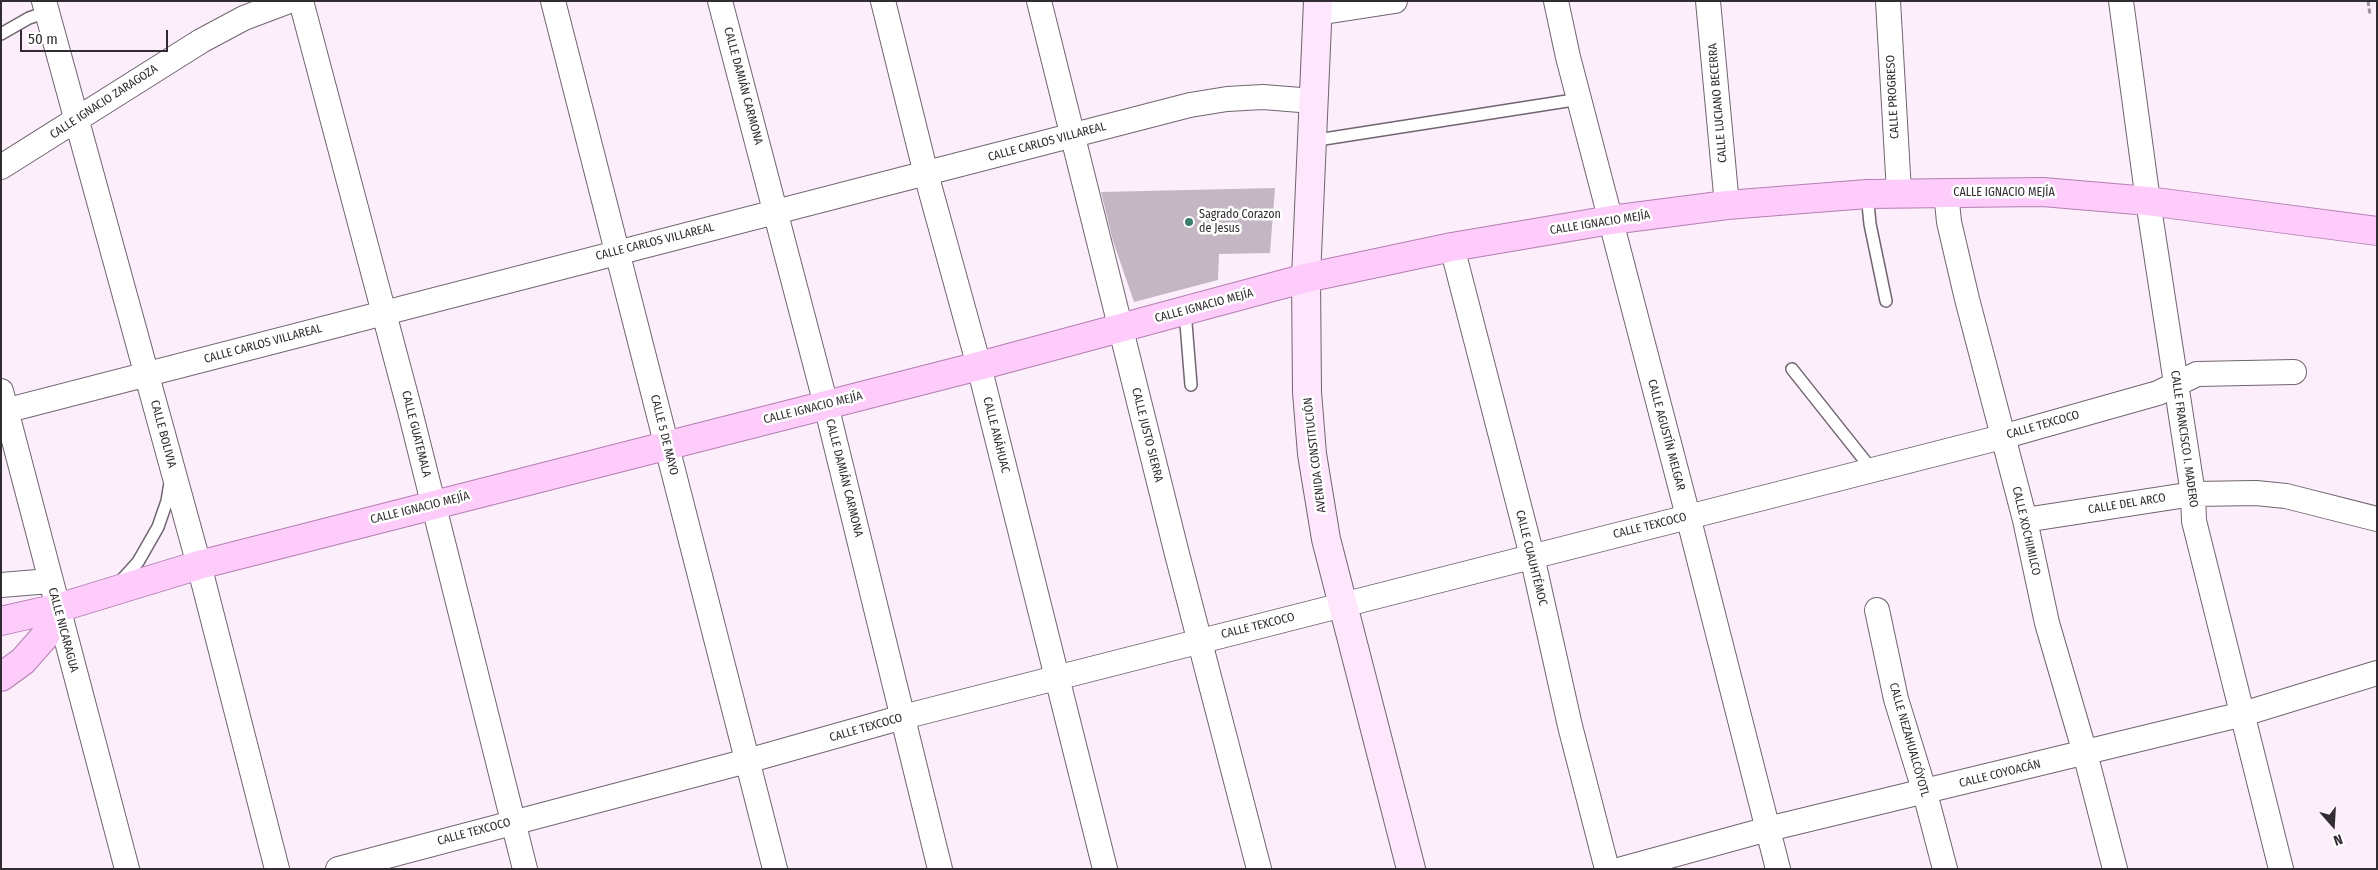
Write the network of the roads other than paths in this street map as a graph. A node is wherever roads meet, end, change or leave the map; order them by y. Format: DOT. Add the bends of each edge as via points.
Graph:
graph roads {
  1 [pos="289,1"];
  2 [pos="301,1"];
  3 [pos="553,1"];
  4 [pos="720,1"];
  5 [pos="884,1"];
  6 [pos="1039,1"];
  7 [pos="1395,1"];
  8 [pos="1556,1"];
  9 [pos="1708,1"];
  10 [pos="1888,1"];
  11 [pos="2121,1"];
  12 [pos="46,7"];
  13 [pos="1318,7"];
  14 [pos="1,34"];
  15 [pos="1580,99"];
  16 [pos="1313,101"];
  17 [pos="77,120"];
  18 [pos="1072,135"];
  19 [pos="1311,141"];
  20 [pos="1,167"];
  21 [pos="926,174"];
  22 [pos="1899,192"];
  23 [pos="1946,192"];
  24 [pos="1867,194"];
  25 [pos="2148,201"];
  26 [pos="1727,206"];
  27 [pos="776,211"];
  28 [pos="1611,220"];
  29 [pos="2377,231"];
  30 [pos="1452,247"];
  31 [pos="617,252"];
  32 [pos="1306,278"];
  33 [pos="1886,301"];
  34 [pos="1185,311"];
  35 [pos="382,313"];
  36 [pos="1121,329"];
  37 [pos="978,366"];
  38 [pos="1792,369"];
  39 [pos="2294,372"];
  40 [pos="147,374"];
  41 [pos="2177,384"];
  42 [pos="1191,385"];
  43 [pos="3,405"];
  44 [pos="826,405"];
  45 [pos="2002,437"];
  46 [pos="666,445"];
  47 [pos="1873,471"];
  48 [pos="172,472"];
  49 [pos="2193,494"];
  50 [pos="433,504"];
  51 [pos="1688,516"];
  52 [pos="2377,519"];
  53 [pos="2025,520"];
  54 [pos="1532,556"];
  55 [pos="199,565"];
  56 [pos="50,581"];
  57 [pos="1,585"];
  58 [pos="113,591"];
  59 [pos="1342,604"];
  60 [pos="58,608"];
  61 [pos="1877,610"];
  62 [pos="1,621"];
  63 [pos="1199,641"];
  64 [pos="2377,673"];
  65 [pos="1056,677"];
  66 [pos="1,678"];
  67 [pos="2243,714"];
  68 [pos="903,717"];
  69 [pos="2085,753"];
  70 [pos="747,761"];
  71 [pos="1925,792"];
  72 [pos="514,822"];
  73 [pos="1768,829"];
  74 [pos="127,869"];
  75 [pos="277,869"];
  76 [pos="338,869"];
  77 [pos="526,869"];
  78 [pos="775,869"];
  79 [pos="940,869"];
  80 [pos="1105,869"];
  81 [pos="1260,869"];
  82 [pos="1411,869"];
  83 [pos="1607,869"];
  84 [pos="1622,869"];
  85 [pos="1778,869"];
  86 [pos="1945,869"];
  87 [pos="2115,869"];
  88 [pos="2282,869"];
  1 -- 17 [label="street, CALLE IGNACIO ZARAGOZA" via="244,18 201,41"];
  2 -- 35 [label="street, CALLE GUATEMALA"];
  3 -- 31 [label="street, CALLE 5 DE MAYO"];
  4 -- 27 [label="street, CALLE DAMIÁN CARMONA"];
  5 -- 21 [label="street, CALLE ANÁHUAC"];
  6 -- 18 [label="street, CALLE JUSTO SIERRA"];
  7 -- 13 [label="street"];
  8 -- 15 [label="street, CALLE AGUSTÍN MELGAR"];
  9 -- 26 [label="street, CALLE LUCIANO BECERRA"];
  10 -- 22 [label="street, CALLE PROGRESO"];
  11 -- 25 [label="street, CALLE FRANCISCO I. MADERO"];
  12 -- 14 [label="lane"];
  12 -- 17 [label="street, CALLE BOLIVIA"];
  13 -- 16 [label="street, AVENIDA CONSTITUCIÓN"];
  15 -- 19 [label="lane"];
  15 -- 28 [label="street, CALLE AGUSTÍN MELGAR"];
  16 -- 18 [label="street, CALLE CARLOS VILLAREAL" via="1263,97 1227,99 1190,105"];
  16 -- 19 [label="street, AVENIDA CONSTITUCIÓN"];
  17 -- 20 [label="street, CALLE IGNACIO ZARAGOZA"];
  17 -- 40 [label="street, CALLE BOLIVIA"];
  18 -- 21 [label="street, CALLE CARLOS VILLAREAL"];
  18 -- 36 [label="street, CALLE JUSTO SIERRA"];
  19 -- 32 [label="street, AVENIDA CONSTITUCIÓN"];
  21 -- 27 [label="street, CALLE CARLOS VILLAREAL"];
  21 -- 37 [label="street, CALLE ANÁHUAC"];
  22 -- 23 [label="main road, CALLE IGNACIO MEJÍA"];
  22 -- 24 [label="main road, CALLE IGNACIO MEJÍA"];
  23 -- 25 [label="main road, CALLE IGNACIO MEJÍA" via="2043,192"];
  23 -- 45 [label="street, CALLE XOCHIMILCO" via="1951,231"];
  24 -- 26 [label="main road, CALLE IGNACIO MEJÍA"];
  24 -- 33 [label="lane"];
  25 -- 29 [label="main road, CALLE IGNACIO MEJÍA"];
  25 -- 41 [label="street, CALLE FRANCISCO I. MADERO"];
  26 -- 28 [label="main road, CALLE IGNACIO MEJÍA"];
  27 -- 31 [label="street, CALLE CARLOS VILLAREAL"];
  27 -- 44 [label="street, CALLE DAMIÁN CARMONA"];
  28 -- 30 [label="main road, CALLE IGNACIO MEJÍA"];
  28 -- 51 [label="street, CALLE AGUSTÍN MELGAR"];
  30 -- 32 [label="main road, CALLE IGNACIO MEJÍA"];
  30 -- 54 [label="street, CALLE CUAUHTÉMOC"];
  31 -- 35 [label="street, CALLE CARLOS VILLAREAL"];
  31 -- 46 [label="street, CALLE 5 DE MAYO"];
  32 -- 34 [label="main road, CALLE IGNACIO MEJÍA"];
  32 -- 59 [label="street, AVENIDA CONSTITUCIÓN" via="1307,392 1312,454 1326,539"];
  34 -- 36 [label="main road, CALLE IGNACIO MEJÍA"];
  34 -- 42 [label="lane"];
  35 -- 40 [label="street, CALLE CARLOS VILLAREAL"];
  35 -- 50 [label="street, CALLE GUATEMALA"];
  36 -- 37 [label="main road, CALLE IGNACIO MEJÍA"];
  36 -- 63 [label="street, CALLE JUSTO SIERRA"];
  37 -- 44 [label="main road, CALLE IGNACIO MEJÍA"];
  37 -- 65 [label="street, CALLE ANÁHUAC"];
  38 -- 47 [label="lane"];
  39 -- 41 [label="street, CALLE TEXCOCO" via="2197,374"];
  40 -- 43 [label="street, CALLE CARLOS VILLAREAL"];
  40 -- 48 [label="street, CALLE BOLIVIA"];
  41 -- 45 [label="street, CALLE TEXCOCO" via="2158,393"];
  41 -- 49 [label="street, CALLE FRANCISCO I. MADERO"];
  43 -- 56 [label="street, CALLE NICARAGUA"];
  44 -- 46 [label="main road, CALLE IGNACIO MEJÍA"];
  44 -- 68 [label="street, CALLE DAMIÁN CARMONA"];
  45 -- 47 [label="street, CALLE TEXCOCO"];
  45 -- 53 [label="street, CALLE XOCHIMILCO"];
  46 -- 50 [label="main road, CALLE IGNACIO MEJÍA"];
  46 -- 70 [label="street, CALLE 5 DE MAYO"];
  47 -- 51 [label="street, CALLE TEXCOCO"];
  48 -- 55 [label="street, CALLE BOLIVIA"];
  48 -- 58 [label="lane" via="158,526 138,562"];
  49 -- 52 [label="street, CALLE DEL ARCO" via="2256,492 2286,496"];
  49 -- 53 [label="street, CALLE DEL ARCO"];
  49 -- 67 [label="street, CALLE FRANCISCO I. MADERO" via="2194,521"];
  50 -- 55 [label="main road, CALLE IGNACIO MEJÍA"];
  50 -- 72 [label="street, CALLE GUATEMALA"];
  51 -- 54 [label="street, CALLE TEXCOCO"];
  51 -- 73 [label="street, CALLE AGUSTÍN MELGAR"];
  53 -- 69 [label="street, CALLE XOCHIMILCO" via="2047,623"];
  54 -- 59 [label="street, CALLE TEXCOCO"];
  54 -- 83 [label="street, CALLE CUAUHTÉMOC" via="1570,726"];
  55 -- 58 [label="main road, CALLE IGNACIO MEJÍA"];
  55 -- 75 [label="street, CALLE BOLIVIA"];
  56 -- 57 [label="street"];
  56 -- 60 [label="street, CALLE NICARAGUA"];
  58 -- 60 [label="main road, CALLE IGNACIO MEJÍA"];
  59 -- 63 [label="street, CALLE TEXCOCO"];
  59 -- 82 [label="street, AVENIDA CONSTITUCIÓN"];
  60 -- 62 [label="main road, CALLE IGNACIO MEJÍA"];
  60 -- 66 [label="main road" via="46,636 23,661"];
  60 -- 74 [label="street, CALLE NICARAGUA"];
  61 -- 71 [label="street, CALLE NEZAHUALCÓYOTL" via="1896,700"];
  63 -- 65 [label="street, CALLE TEXCOCO"];
  63 -- 81 [label="street, CALLE JUSTO SIERRA"];
  64 -- 67 [label="street, CALLE COYOACÁN"];
  65 -- 68 [label="street, CALLE TEXCOCO"];
  65 -- 80 [label="street, CALLE ANÁHUAC"];
  67 -- 69 [label="street, CALLE COYOACÁN"];
  67 -- 88 [label="street, CALLE FRANCISCO I. MADERO"];
  68 -- 70 [label="street, CALLE TEXCOCO"];
  68 -- 79 [label="street, CALLE DAMIÁN CARMONA"];
  69 -- 71 [label="street, CALLE COYOACÁN"];
  69 -- 87 [label="street, CALLE XOCHIMILCO"];
  70 -- 72 [label="street, CALLE TEXCOCO"];
  70 -- 78 [label="street, CALLE 5 DE MAYO"];
  71 -- 73 [label="street, CALLE COYOACÁN"];
  71 -- 86 [label="street, CALLE NEZAHUALCÓYOTL"];
  72 -- 76 [label="street, CALLE TEXCOCO"];
  72 -- 77 [label="street, CALLE GUATEMALA"];
  73 -- 84 [label="street, CALLE COYOACÁN"];
  73 -- 85 [label="street, CALLE AGUSTÍN MELGAR"];
}
